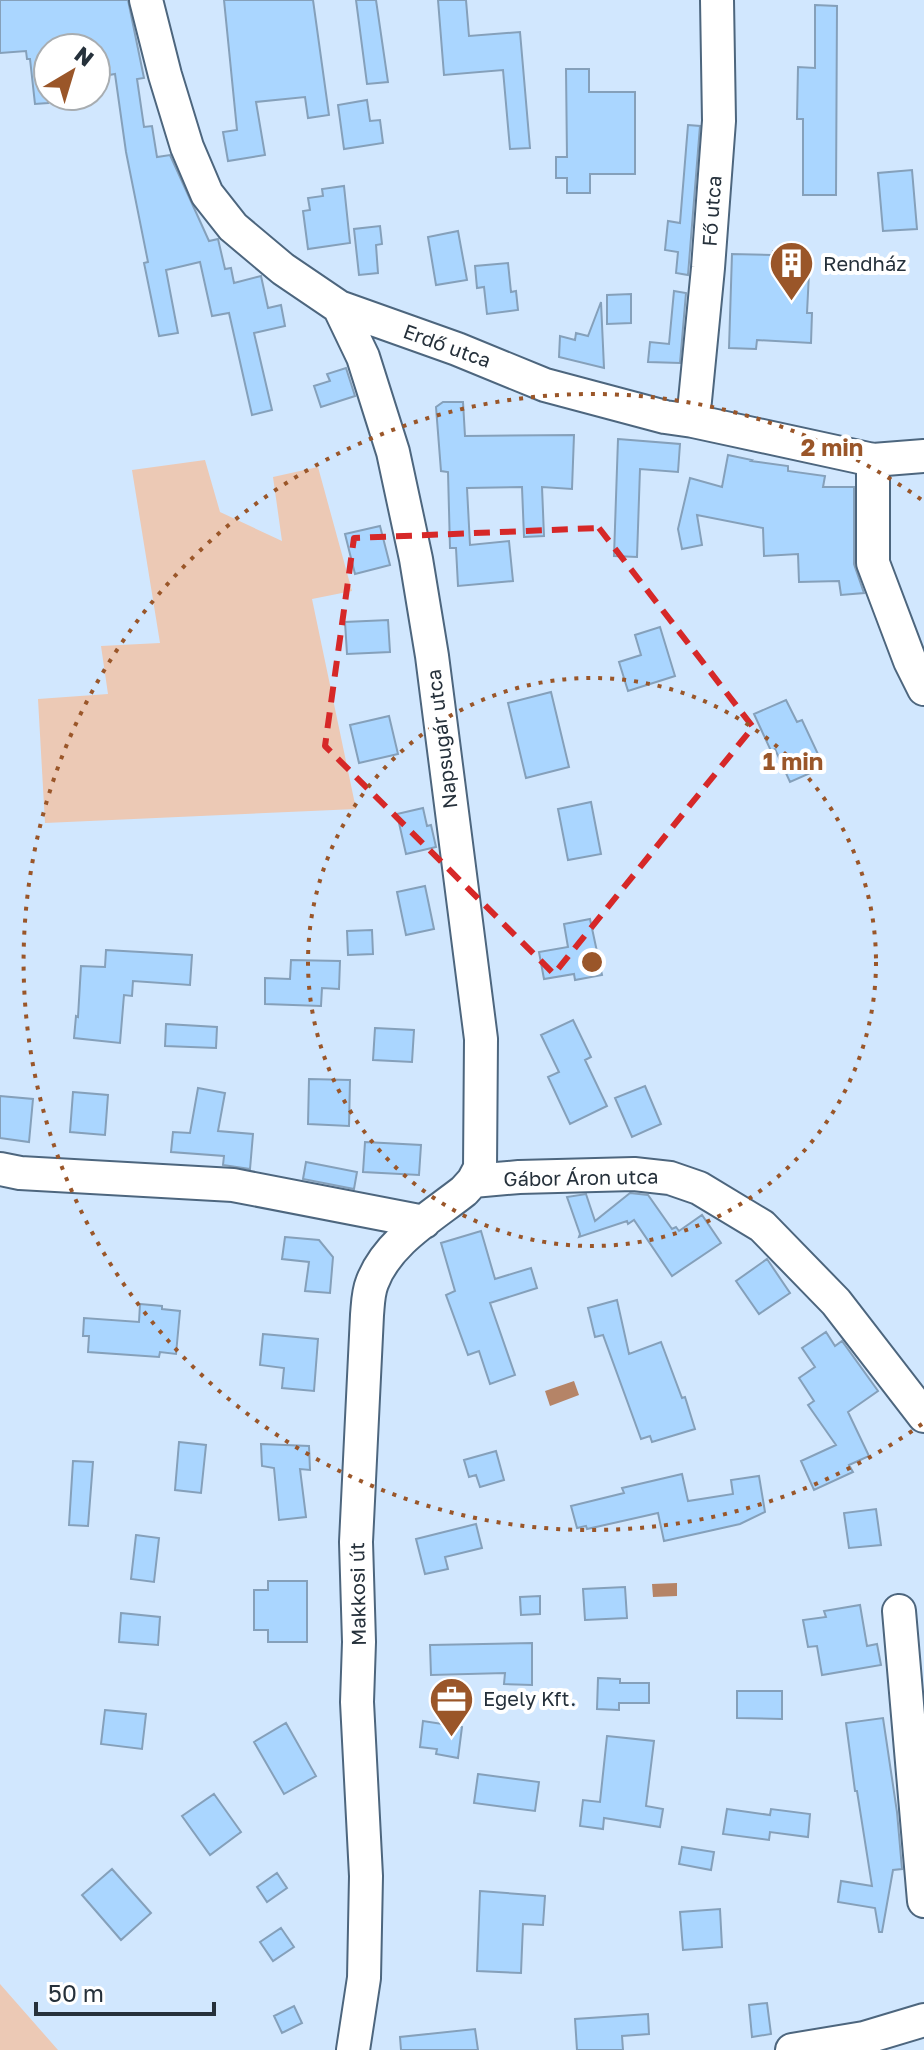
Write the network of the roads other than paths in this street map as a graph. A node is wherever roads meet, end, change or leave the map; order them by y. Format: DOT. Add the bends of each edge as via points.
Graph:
graph roads {
  1 [pos="146,0"];
  2 [pos="717,0"];
  3 [pos="339,307"];
  4 [pos="693,421"];
  5 [pos="924,456"];
  6 [pos="873,460"];
  7 [pos="924,689"];
  8 [pos="0,1169"];
  9 [pos="473,1181"];
  10 [pos="424,1222"];
  11 [pos="924,1416"];
  12 [pos="899,1611"];
  13 [pos="924,1901"];
  14 [pos="924,2020"];
  15 [pos="353,2050"];
  16 [pos="792,2050"];
  1 -- 3 [label="street, Erdő utca" via="187,147 207,194 233,227"];
  2 -- 4 [label="street, Fő utca" via="719,121"];
  3 -- 4 [label="street, Erdő utca" via="545,385"];
  3 -- 9 [label="street, Napsugár utca" via="363,357 393,452 435,677 481,1039 481,1153"];
  4 -- 6 [label="street, Erdő utca"];
  5 -- 6 [label="street, Erdő utca"];
  6 -- 7 [label="street" via="873,563"];
  8 -- 10 [label="street" via="233,1185"];
  9 -- 10 [label="street, Makkosi út"];
  9 -- 11 [label="street, Gábor Áron utca" via="634,1174 699,1188 762,1226 836,1302"];
  10 -- 15 [label="street, Makkosi út" via="380,1266 370,1286 367,1315 356,1542 366,1876 364,1978"];
  12 -- 13 [label="street"];
  14 -- 16 [label="street" via="864,2038"];
}
